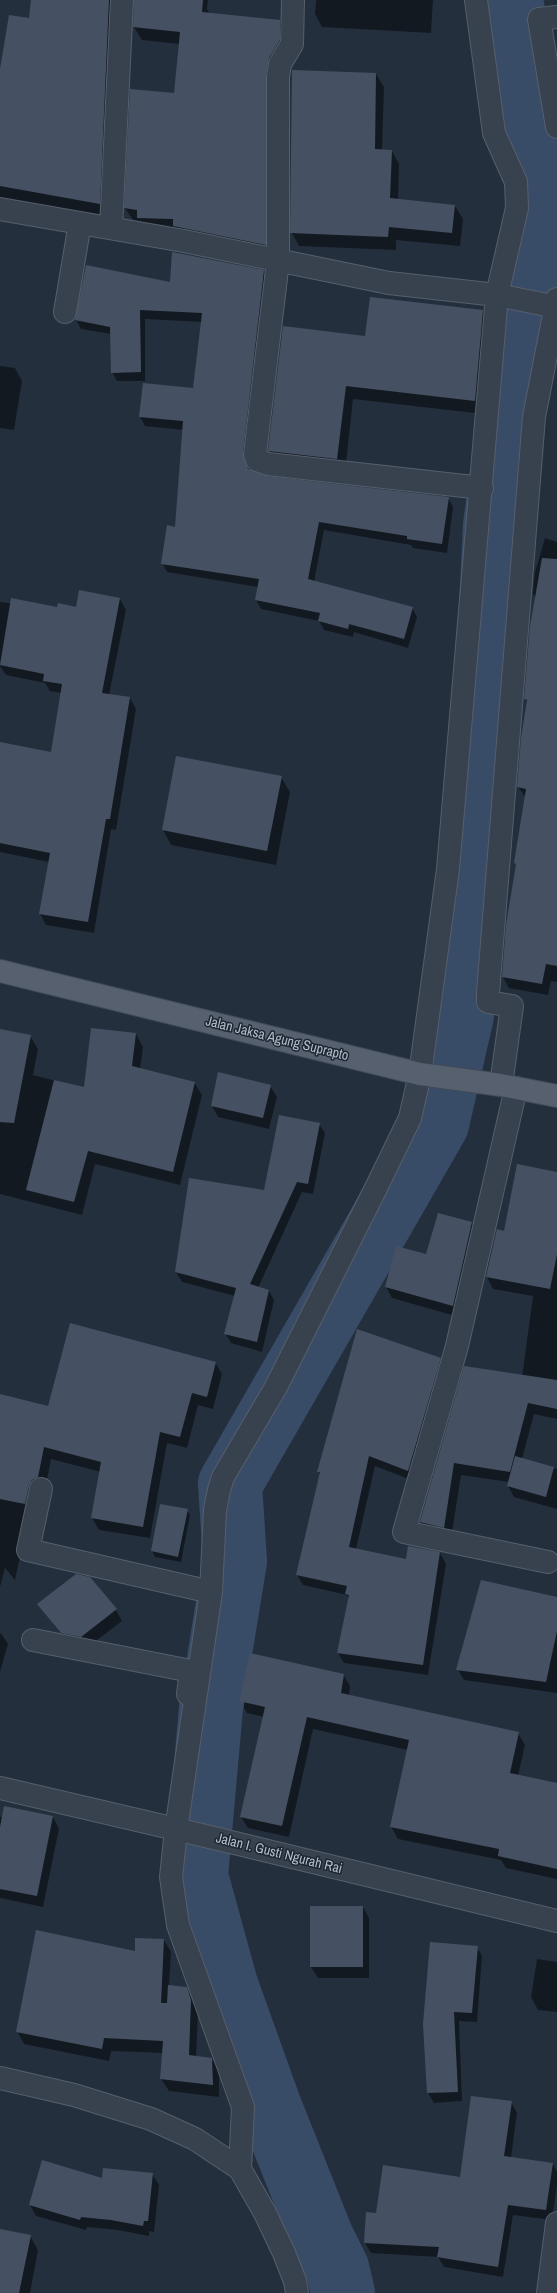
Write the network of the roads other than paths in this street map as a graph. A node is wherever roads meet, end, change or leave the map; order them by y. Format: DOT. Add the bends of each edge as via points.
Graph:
graph roads {
  1 [pos="122,0"];
  2 [pos="293,0"];
  3 [pos="476,0"];
  4 [pos="557,17"];
  5 [pos="557,127"];
  6 [pos="0,210"];
  7 [pos="80,223"];
  8 [pos="111,228"];
  9 [pos="278,261"];
  10 [pos="502,296"];
  11 [pos="556,305"];
  12 [pos="65,312"];
  13 [pos="482,488"];
  14 [pos="0,971"];
  15 [pos="424,1075"];
  16 [pos="504,1086"];
  17 [pos="557,1096"];
  18 [pos="41,1489"];
  19 [pos="548,1562"];
  20 [pos="211,1592"];
  21 [pos="33,1640"];
  22 [pos="0,1788"];
  23 [pos="173,1829"];
  24 [pos="557,1921"];
  25 [pos="0,2078"];
  26 [pos="240,2169"];
  27 [pos="557,2223"];
  28 [pos="297,2293"];
  29 [pos="548,2293"];
  1 -- 8 [label="street"];
  2 -- 9 [label="street" via="292,44 280,64 278,77"];
  3 -- 10 [label="street" via="494,133 516,182 517,208"];
  4 -- 5 [label="street" via="539,19"];
  6 -- 7 [label="street"];
  7 -- 8 [label="street"];
  7 -- 12 [label="street"];
  8 -- 9 [label="street"];
  9 -- 10 [label="street" via="388,283"];
  9 -- 13 [label="street" via="255,454 257,460 268,464"];
  10 -- 11 [label="street"];
  10 -- 13 [label="street"];
  11 -- 16 [label="street" via="534,418 488,993 488,1002 512,1006"];
  13 -- 15 [label="street" via="448,869"];
  14 -- 15 [label="main road, Jalan Jaksa Agung Suprapto"];
  15 -- 16 [label="main road, Jalan Jaksa Agung Suprapto"];
  15 -- 20 [label="street" via="410,1118 377,1186 276,1387 223,1476 215,1510"];
  16 -- 17 [label="main road, Jalan Jaksa Agung Suprapto"];
  16 -- 19 [label="street" via="457,1346 404,1532"];
  18 -- 20 [label="street" via="28,1550"];
  20 -- 23 [label="street"];
  21 -- 23 [label="street" via="191,1671"];
  22 -- 23 [label="street, Jalan I. Gusti Ngurah Rai"];
  23 -- 24 [label="street, Jalan I. Gusti Ngurah Rai"];
  23 -- 26 [label="street" via="171,1877 178,1925 244,2107"];
  25 -- 26 [label="street" via="74,2095 151,2119 195,2139"];
  26 -- 28 [label="street" via="284,2253"];
  27 -- 29 [label="street"];
}
